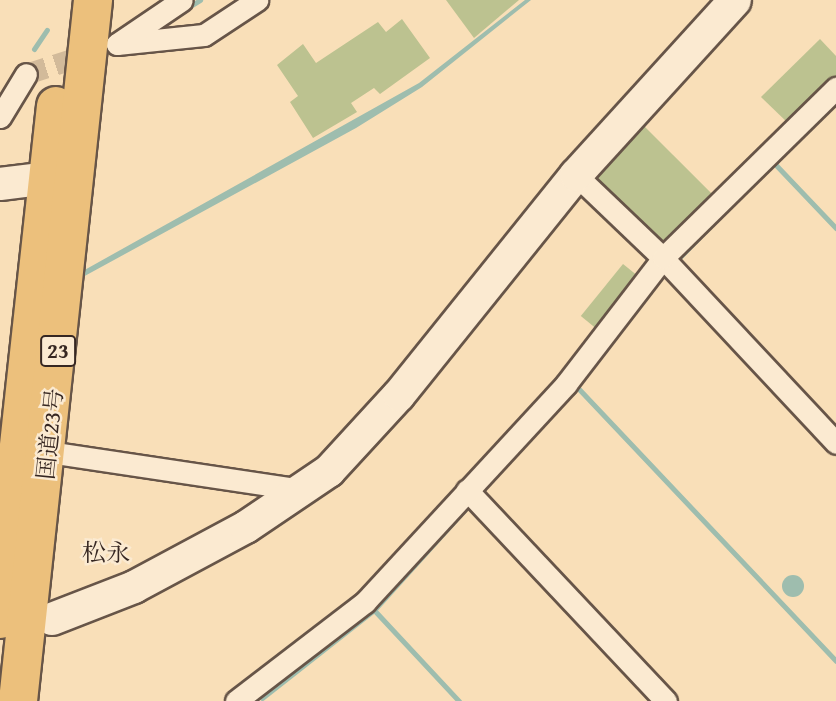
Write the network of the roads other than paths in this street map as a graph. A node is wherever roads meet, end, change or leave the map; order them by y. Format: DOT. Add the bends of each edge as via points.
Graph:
graph roads {
  1 [pos="68,0"];
  2 [pos="93,0"];
  3 [pos="183,0"];
  4 [pos="257,0"];
  5 [pos="735,0"];
  6 [pos="26,74"];
  7 [pos="836,88"];
  8 [pos="0,117"];
  9 [pos="576,175"];
  10 [pos="48,178"];
  11 [pos="0,184"];
  12 [pos="663,258"];
  13 [pos="836,443"];
  14 [pos="48,452"];
  15 [pos="467,490"];
  16 [pos="301,491"];
  17 [pos="0,619"];
  18 [pos="52,620"];
  19 [pos="246,699"];
  20 [pos="18,701"];
  21 [pos="666,701"];
  1 -- 10 [label="highway, 国道23号 / 23"];
  2 -- 14 [label="highway, 国道23号 / 23"];
  3 -- 4 [label="street" via="117,44 204,35"];
  5 -- 9 [label="street"];
  6 -- 8 [label="street"];
  7 -- 12 [label="street"];
  9 -- 12 [label="street"];
  9 -- 16 [label="street" via="392,404 329,471"];
  10 -- 11 [label="street"];
  10 -- 17 [label="highway, 国道23号 / 23"];
  12 -- 13 [label="street"];
  12 -- 15 [label="street" via="566,384"];
  14 -- 16 [label="street"];
  14 -- 20 [label="highway, 国道23号 / 23"];
  15 -- 19 [label="street" via="365,602"];
  15 -- 21 [label="street"];
  16 -- 18 [label="street" via="246,527 134,587"];
}
